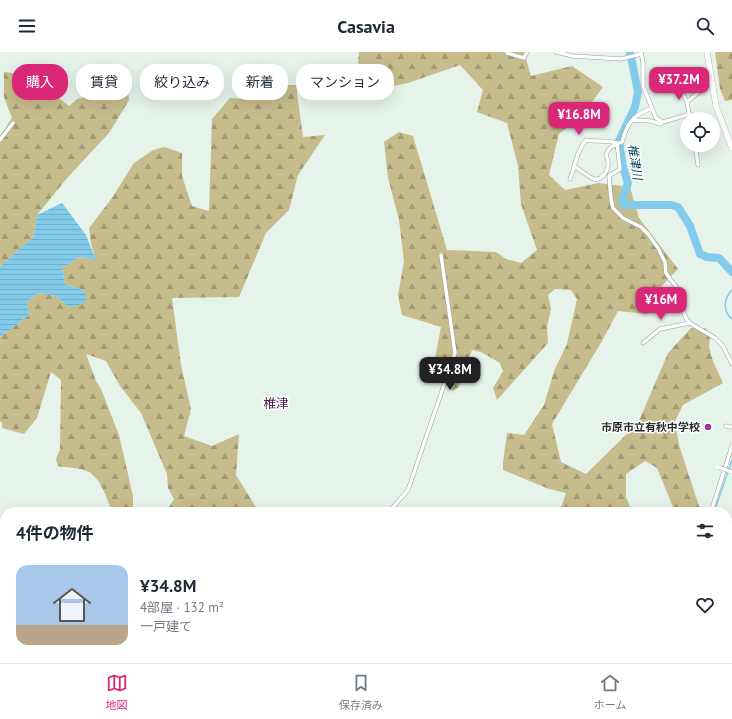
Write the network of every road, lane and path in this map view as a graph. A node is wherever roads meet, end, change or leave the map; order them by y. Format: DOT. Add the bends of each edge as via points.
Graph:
graph roads {
  1 [pos="527,52"];
  2 [pos="556,52"];
  3 [pos="707,52"];
  4 [pos="507,53"];
  5 [pos="641,53"];
  6 [pos="675,80"];
  7 [pos="712,81"];
  8 [pos="688,102"];
  9 [pos="652,108"];
  10 [pos="690,112"];
  11 [pos="680,117"];
  12 [pos="632,120"];
  13 [pos="663,122"];
  14 [pos="13,123"];
  15 [pos="0,140"];
  16 [pos="617,143"];
  17 [pos="732,148"];
  18 [pos="696,152"];
  19 [pos="698,165"];
  20 [pos="575,167"];
  21 [pos="570,179"];
  22 [pos="441,255"];
  23 [pos="690,323"];
  24 [pos="643,343"];
  25 [pos="732,364"];
  26 [pos="726,426"];
  27 [pos="732,427"];
  28 [pos="732,446"];
  29 [pos="718,466"];
  30 [pos="732,472"];
  31 [pos="393,507"];
  32 [pos="712,507"];
  1 -- 4 [label="street" via="524,58"];
  2 -- 5 [label="street" via="572,56 621,59"];
  3 -- 7 [label="main road"];
  5 -- 9 [label="street" via="644,62 643,86"];
  6 -- 8 [label="street"];
  7 -- 8 [label="street"];
  7 -- 17 [label="main road" via="716,106"];
  8 -- 10 [label="street"];
  9 -- 12 [label="street" via="641,112"];
  9 -- 13 [label="street" via="656,118"];
  11 -- 13 [label="street"];
  12 -- 13 [label="street" via="660,124"];
  12 -- 16 [label="street" via="622,142"];
  14 -- 15 [label="street"];
  16 -- 20 [label="street" via="586,140 581,145"];
  16 -- 20 [label="street" via="607,152 608,168 602,177 594,179"];
  16 -- 23 [label="street" via="620,169 609,176 613,208 623,218 641,227 658,248 665,262 666,273 679,290 682,311"];
  18 -- 19 [label="street"];
  20 -- 21 [label="street"];
  22 -- 31 [label="street" via="455,352 408,490"];
  23 -- 24 [label="street" via="660,329"];
  23 -- 25 [label="street" via="715,338 723,346"];
  26 -- 27 [label="street"];
  28 -- 32 [label="street"];
  29 -- 30 [label="street, bridge"];
}
